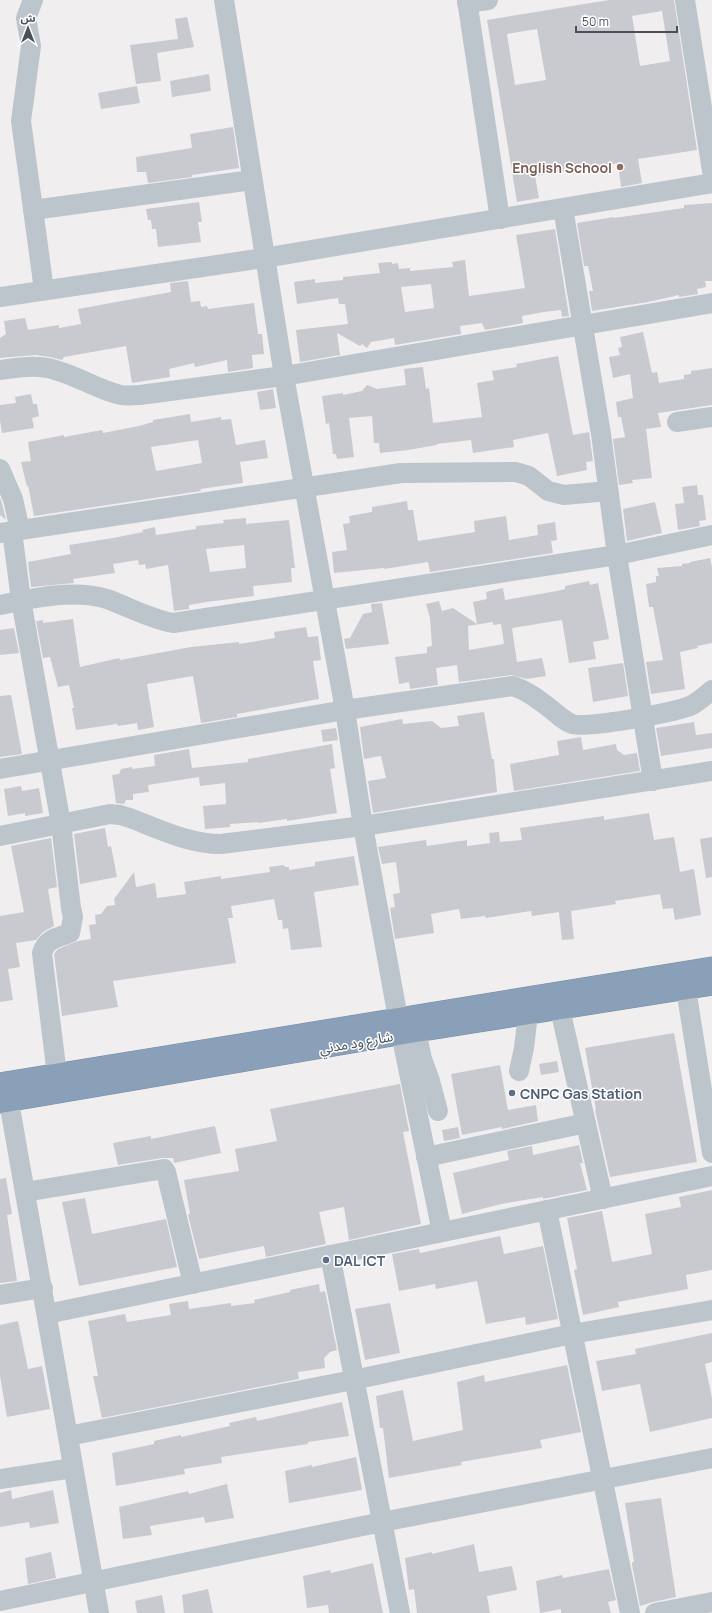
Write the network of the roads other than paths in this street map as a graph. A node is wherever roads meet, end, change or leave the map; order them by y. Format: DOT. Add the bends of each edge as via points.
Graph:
graph roads {
  1 [pos="33,0"];
  2 [pos="224,0"];
  3 [pos="488,0"];
  4 [pos="685,0"];
  5 [pos="467,2"];
  6 [pos="712,171"];
  7 [pos="252,180"];
  8 [pos="712,182"];
  9 [pos="564,208"];
  10 [pos="33,210"];
  11 [pos="500,219"];
  12 [pos="264,258"];
  13 [pos="44,290"];
  14 [pos="0,297"];
  15 [pos="712,303"];
  16 [pos="583,325"];
  17 [pos="0,370"];
  18 [pos="284,376"];
  19 [pos="712,417"];
  20 [pos="677,422"];
  21 [pos="0,469"];
  22 [pos="303,486"];
  23 [pos="608,491"];
  24 [pos="10,531"];
  25 [pos="712,535"];
  26 [pos="617,555"];
  27 [pos="22,600"];
  28 [pos="324,601"];
  29 [pos="0,605"];
  30 [pos="712,690"];
  31 [pos="345,710"];
  32 [pos="642,717"];
  33 [pos="49,760"];
  34 [pos="0,769"];
  35 [pos="712,771"];
  36 [pos="652,781"];
  37 [pos="61,824"];
  38 [pos="363,826"];
  39 [pos="0,836"];
  40 [pos="712,968"];
  41 [pos="712,984"];
  42 [pos="686,989"];
  43 [pos="560,1009"];
  44 [pos="528,1014"];
  45 [pos="405,1028"];
  46 [pos="519,1071"];
  47 [pos="57,1074"];
  48 [pos="3,1092"];
  49 [pos="438,1111"];
  50 [pos="710,1116"];
  51 [pos="586,1123"];
  52 [pos="712,1153"];
  53 [pos="426,1156"];
  54 [pos="712,1176"];
  55 [pos="25,1192"];
  56 [pos="603,1199"];
  57 [pos="547,1210"];
  58 [pos="442,1232"];
  59 [pos="330,1255"];
  60 [pos="193,1284"];
  61 [pos="42,1288"];
  62 [pos="0,1295"];
  63 [pos="712,1310"];
  64 [pos="47,1314"];
  65 [pos="572,1334"];
  66 [pos="354,1380"];
  67 [pos="68,1436"];
  68 [pos="712,1458"];
  69 [pos="73,1468"];
  70 [pos="603,1478"];
  71 [pos="0,1479"];
  72 [pos="382,1522"];
  73 [pos="93,1582"];
  74 [pos="0,1600"];
  75 [pos="712,1602"];
  76 [pos="99,1613"];
  77 [pos="400,1613"];
  78 [pos="630,1613"];
  79 [pos="655,1613"];
  1 -- 10 [label="street" via="26,18 31,46 21,120"];
  2 -- 7 [label="street"];
  3 -- 5 [label="street"];
  4 -- 6 [label="street"];
  5 -- 11 [label="street"];
  7 -- 10 [label="street"];
  7 -- 12 [label="street"];
  8 -- 9 [label="street"];
  9 -- 11 [label="street"];
  9 -- 16 [label="street"];
  10 -- 13 [label="street"];
  11 -- 12 [label="street"];
  12 -- 13 [label="street"];
  12 -- 18 [label="street"];
  13 -- 14 [label="street"];
  15 -- 16 [label="street"];
  16 -- 18 [label="street"];
  16 -- 23 [label="street"];
  17 -- 18 [label="street" via="39,367 55,370 109,391 140,396"];
  18 -- 22 [label="street"];
  19 -- 20 [label="street"];
  21 -- 24 [label="street" via="13,499"];
  22 -- 23 [label="street" via="401,473 516,472 529,476 548,491 564,495"];
  22 -- 24 [label="street"];
  22 -- 28 [label="street"];
  23 -- 26 [label="street"];
  24 -- 27 [label="street"];
  25 -- 26 [label="street"];
  26 -- 28 [label="street"];
  26 -- 32 [label="street"];
  27 -- 28 [label="street" via="79,594 107,599 159,621 173,623"];
  27 -- 29 [label="street"];
  27 -- 33 [label="street"];
  28 -- 31 [label="street"];
  30 -- 32 [label="street" via="692,705"];
  31 -- 32 [label="street" via="513,686 524,689 572,724 585,725"];
  31 -- 33 [label="street"];
  31 -- 38 [label="street"];
  32 -- 36 [label="street"];
  33 -- 34 [label="street"];
  33 -- 37 [label="street"];
  35 -- 36 [label="street"];
  36 -- 38 [label="street"];
  37 -- 38 [label="street" via="110,814 120,815 207,844"];
  37 -- 39 [label="street"];
  37 -- 47 [label="street" via="73,917 70,933 48,941 42,953"];
  38 -- 45 [label="street"];
  40 -- 45 [label="highway, شارع ود مدني"];
  41 -- 42 [label="highway, شارع ود مدني"];
  42 -- 43 [label="highway, شارع ود مدني"];
  42 -- 50 [label="street"];
  43 -- 44 [label="highway, شارع ود مدني"];
  43 -- 51 [label="street"];
  44 -- 45 [label="highway, شارع ود مدني"];
  44 -- 46 [label="street"];
  45 -- 47 [label="highway, شارع ود مدني"];
  45 -- 48 [label="highway, شارع ود مدني"];
  45 -- 49 [label="street" via="422,1059"];
  45 -- 53 [label="street"];
  47 -- 48 [label="highway, شارع ود مدني"];
  48 -- 55 [label="street"];
  50 -- 52 [label="street"];
  51 -- 53 [label="street"];
  51 -- 56 [label="street"];
  53 -- 58 [label="street"];
  54 -- 56 [label="street"];
  55 -- 60 [label="street" via="164,1169"];
  55 -- 61 [label="street"];
  56 -- 57 [label="street"];
  57 -- 58 [label="street"];
  57 -- 65 [label="street"];
  58 -- 59 [label="street"];
  59 -- 60 [label="street"];
  59 -- 66 [label="street"];
  60 -- 64 [label="street"];
  61 -- 62 [label="street"];
  61 -- 64 [label="street"];
  63 -- 65 [label="street"];
  64 -- 67 [label="street"];
  65 -- 66 [label="street"];
  65 -- 70 [label="street"];
  66 -- 67 [label="street"];
  66 -- 72 [label="street"];
  67 -- 69 [label="street"];
  68 -- 70 [label="street"];
  69 -- 71 [label="street"];
  69 -- 73 [label="street"];
  70 -- 72 [label="street"];
  70 -- 78 [label="street"];
  72 -- 73 [label="street"];
  72 -- 77 [label="street"];
  73 -- 74 [label="street"];
  73 -- 76 [label="street"];
  75 -- 79 [label="street"];
}
